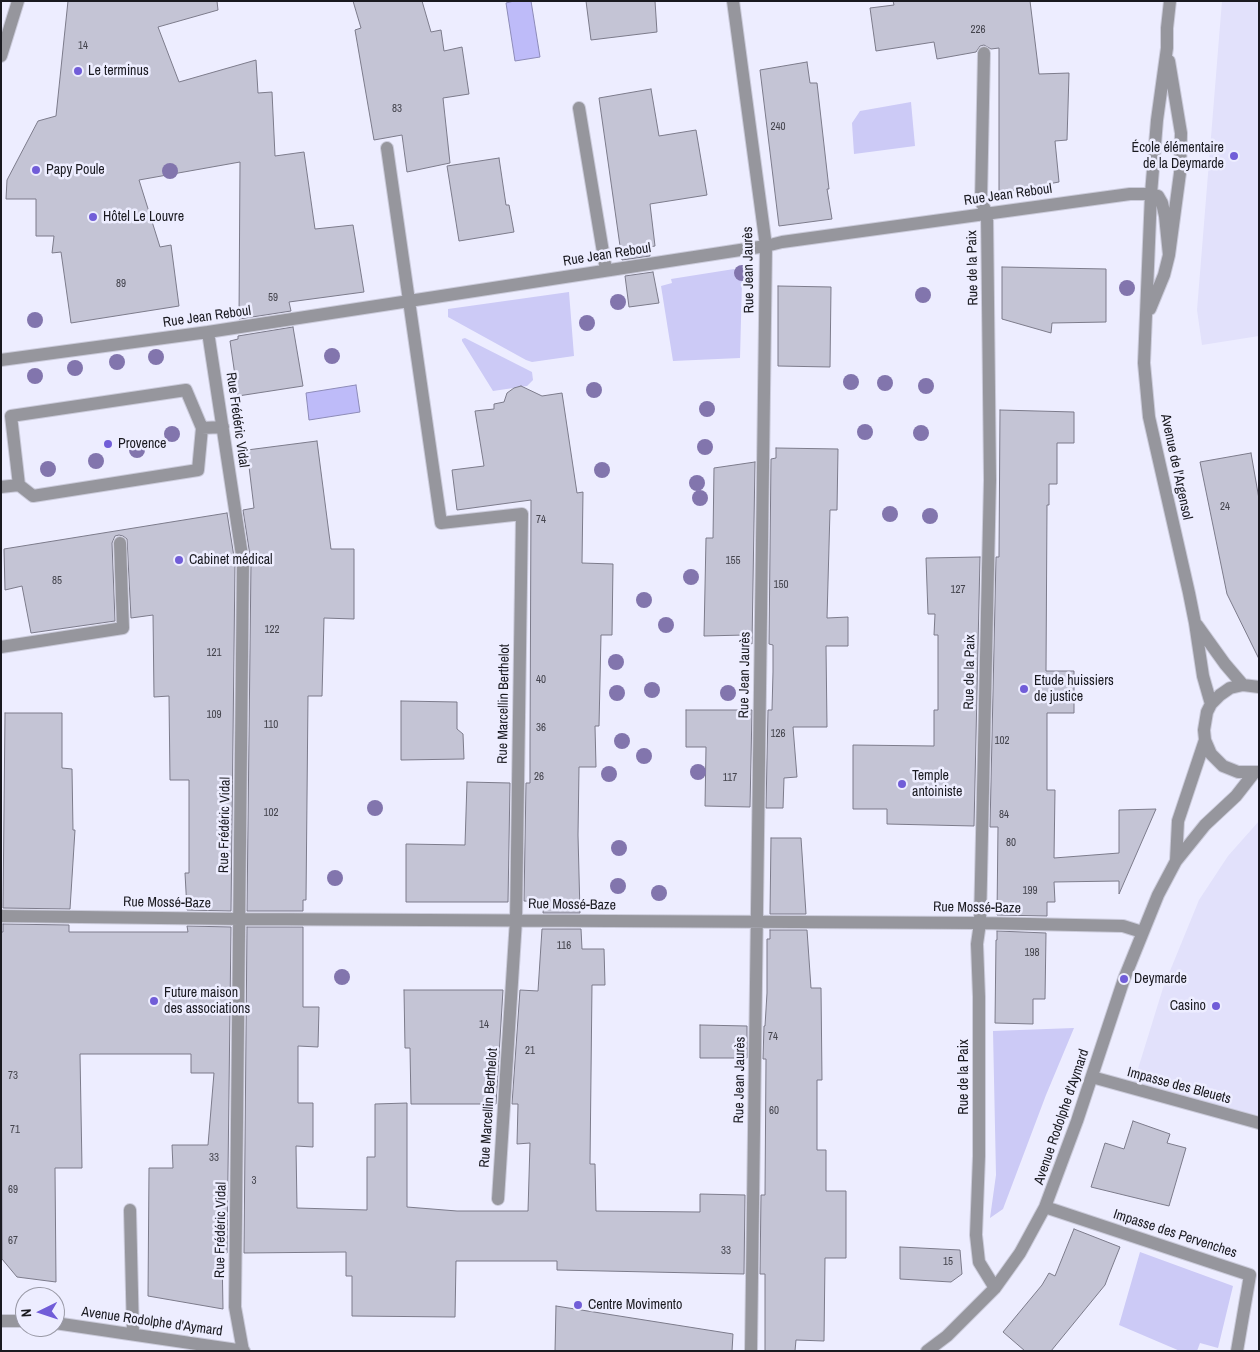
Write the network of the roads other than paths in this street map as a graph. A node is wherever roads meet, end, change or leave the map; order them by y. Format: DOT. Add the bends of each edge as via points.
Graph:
graph roads {
  1 [pos="18,1"];
  2 [pos="733,1"];
  3 [pos="1170,1"];
  4 [pos="1167,48"];
  5 [pos="984,53"];
  6 [pos="1,56"];
  7 [pos="579,108"];
  8 [pos="387,148"];
  9 [pos="1151,194"];
  10 [pos="987,213"];
  11 [pos="766,246"];
  12 [pos="1168,255"];
  13 [pos="606,270"];
  14 [pos="409,301"];
  15 [pos="1147,315"];
  16 [pos="208,332"];
  17 [pos="1,360"];
  18 [pos="223,427"];
  19 [pos="202,428"];
  20 [pos="19,485"];
  21 [pos="1,487"];
  22 [pos="120,543"];
  23 [pos="1196,623"];
  24 [pos="1,647"];
  25 [pos="1243,685"];
  26 [pos="1259,687"];
  27 [pos="1211,704"];
  28 [pos="1205,740"];
  29 [pos="1257,773"];
  30 [pos="1176,861"];
  31 [pos="1,916"];
  32 [pos="240,919"];
  33 [pos="516,920"];
  34 [pos="757,922"];
  35 [pos="980,923"];
  36 [pos="1142,932"];
  37 [pos="1092,1077"];
  38 [pos="1259,1124"];
  39 [pos="498,1199"];
  40 [pos="1046,1207"];
  41 [pos="130,1210"];
  42 [pos="995,1288"];
  43 [pos="1,1320"];
  44 [pos="15,1321"];
  45 [pos="65,1324"];
  46 [pos="133,1334"];
  47 [pos="244,1351"];
  48 [pos="751,1351"];
  49 [pos="926,1351"];
  50 [pos="1237,1351"];
  1 -- 6 [label="street"];
  2 -- 11 [label="street, Rue Jean Jaurès"];
  3 -- 4 [label="street, Avenue de l'Argensol"];
  4 -- 9 [label="street, Avenue de l'Argensol"];
  4 -- 12 [label="street, Avenue de l'Argensol" via="1181,133 1180,173"];
  5 -- 10 [label="street, Rue de la Paix" via="981,202"];
  7 -- 13 [label="street"];
  8 -- 14 [label="street"];
  9 -- 10 [label="street, Rue Jean Reboul"];
  9 -- 12 [label="street" via="1158,196 1162,203"];
  9 -- 15 [label="street, Avenue de l'Argensol"];
  10 -- 11 [label="street, Rue Jean Reboul"];
  10 -- 35 [label="street, Rue de la Paix" via="990,480"];
  11 -- 13 [label="street, Rue Jean Reboul"];
  11 -- 34 [label="street, Rue Jean Jaurès"];
  12 -- 15 [label="street, Avenue de l'Argensol" via="1164,275"];
  13 -- 14 [label="street, Rue Jean Reboul"];
  14 -- 16 [label="street, Rue Jean Reboul"];
  14 -- 33 [label="street, Rue Marcellin Berthelot" via="441,523 522,514"];
  15 -- 23 [label="street, Avenue de l'Argensol" via="1144,363 1149,418"];
  16 -- 17 [label="street, Rue Jean Reboul"];
  16 -- 18 [label="street, Rue Frédéric Vidal"];
  18 -- 19 [label="street"];
  18 -- 32 [label="street, Rue Frédéric Vidal" via="242,562"];
  19 -- 20 [label="street" via="198,470 33,496"];
  19 -- 20 [label="street" via="186,390 11,416"];
  20 -- 21 [label="street"];
  22 -- 24 [label="street" via="123,628"];
  23 -- 25 [label="street, Avenue de l'Argensol"];
  23 -- 27 [label="street, Avenue de l'Argensol" via="1203,676"];
  25 -- 26 [label="street"];
  25 -- 27 [label="street" via="1230,688"];
  27 -- 28 [label="street, Avenue Rodolphe d'Aymard" via="1204,721"];
  28 -- 29 [label="street, Avenue Rodolphe d'Aymard" via="1223,766 1238,772"];
  28 -- 30 [label="street, Avenue Rodolphe d'Aymard" via="1178,821"];
  29 -- 30 [label="street, Avenue Rodolphe d'Aymard" via="1205,825"];
  30 -- 36 [label="street, Avenue Rodolphe d'Aymard"];
  31 -- 32 [label="street, Rue Mossé-Baze"];
  32 -- 33 [label="street, Rue Mossé-Baze"];
  32 -- 47 [label="street, Rue Frédéric Vidal" via="235,1307"];
  33 -- 34 [label="street, Rue Mossé-Baze"];
  33 -- 39 [label="street, Rue Marcellin Berthelot"];
  34 -- 35 [label="street, Rue Mossé-Baze"];
  34 -- 48 [label="street, Rue Jean Jaurès"];
  35 -- 36 [label="street, Rue Mossé-Baze" via="1123,926"];
  35 -- 42 [label="street, Rue de la Paix" via="977,944 979,1156 976,1235 979,1262"];
  36 -- 37 [label="street, Avenue Rodolphe d'Aymard"];
  37 -- 38 [label="street, Impasse des Bleuets"];
  37 -- 40 [label="street, Avenue Rodolphe d'Aymard"];
  40 -- 42 [label="street, Avenue Rodolphe d'Aymard" via="1020,1253"];
  40 -- 50 [label="street, Impasse des Pervenches" via="1250,1275"];
  41 -- 46 [label="street"];
  42 -- 49 [label="street, Avenue Rodolphe d'Aymard" via="947,1336"];
  43 -- 44 [label="street"];
  45 -- 46 [label="street, Avenue Rodolphe d'Aymard"];
  46 -- 47 [label="street, Avenue Rodolphe d'Aymard"];
}
